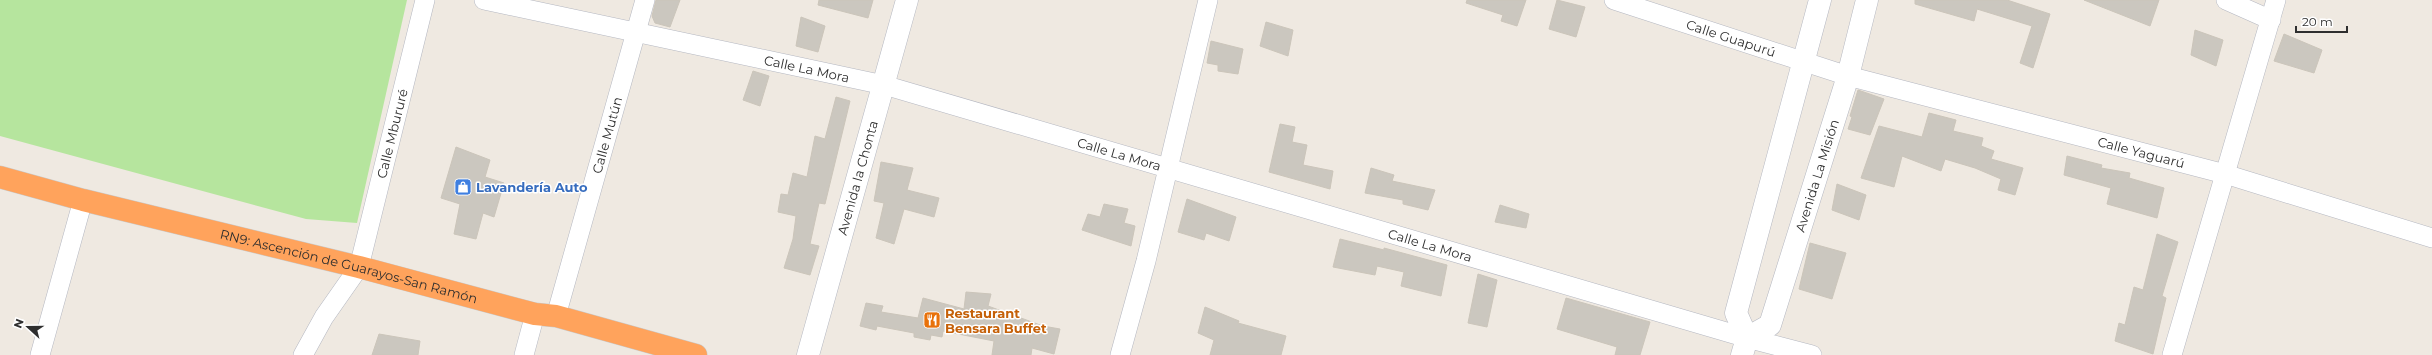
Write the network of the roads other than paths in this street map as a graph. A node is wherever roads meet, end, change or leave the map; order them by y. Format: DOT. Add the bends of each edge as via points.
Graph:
graph roads {
  1 [pos="425,0"];
  2 [pos="484,0"];
  3 [pos="645,0"];
  4 [pos="908,0"];
  5 [pos="1208,0"];
  6 [pos="1614,0"];
  7 [pos="1820,0"];
  8 [pos="1867,0"];
  9 [pos="2226,0"];
  10 [pos="2276,0"];
  11 [pos="2270,20"];
  12 [pos="637,32"];
  13 [pos="1804,63"];
  14 [pos="1848,76"];
  15 [pos="884,85"];
  16 [pos="1168,169"];
  17 [pos="2225,174"];
  18 [pos="0,177"];
  19 [pos="83,200"];
  20 [pos="2432,238"];
  21 [pos="359,267"];
  22 [pos="535,314"];
  23 [pos="556,316"];
  24 [pos="1744,347"];
  25 [pos="40,355"];
  26 [pos="303,355"];
  27 [pos="524,355"];
  28 [pos="696,355"];
  29 [pos="808,355"];
  30 [pos="1120,355"];
  31 [pos="1812,355"];
  32 [pos="2172,355"];
  1 -- 21 [label="street, Calle Mbururé"];
  2 -- 12 [label="street, Calle La Mora"];
  3 -- 12 [label="street, Calle Mutún"];
  4 -- 15 [label="main road, Avenida la Chonta"];
  5 -- 16 [label="street"];
  6 -- 13 [label="street, Calle Guapurú"];
  7 -- 13 [label="main road"];
  8 -- 14 [label="main road, Avenida La Misión"];
  9 -- 11 [label="street"];
  10 -- 11 [label="street"];
  11 -- 17 [label="street"];
  12 -- 15 [label="street, Calle La Mora"];
  12 -- 23 [label="street, Calle Mutún"];
  13 -- 14 [label="street, Calle Guapurú"];
  13 -- 24 [label="main road" via="1736,313"];
  14 -- 17 [label="street, Calle Yaguarú"];
  14 -- 24 [label="main road, Avenida La Misión" via="1770,325"];
  15 -- 16 [label="street, Calle La Mora"];
  15 -- 29 [label="main road, Avenida la Chonta"];
  16 -- 24 [label="street, Calle La Mora"];
  16 -- 30 [label="street"];
  17 -- 20 [label="street, Calle Yaguarú"];
  17 -- 32 [label="street"];
  18 -- 19 [label="highway, RN9: Ascención de Guarayos-San Ramón"];
  19 -- 21 [label="highway, RN9: Ascención de Guarayos-San Ramón"];
  19 -- 25 [label="street"];
  21 -- 22 [label="highway, RN9: Ascención de Guarayos-San Ramón"];
  21 -- 26 [label="street" via="324,317"];
  22 -- 23 [label="highway, RN9: Ascención de Guarayos-San Ramón"];
  22 -- 27 [label="street"];
  23 -- 28 [label="highway, RN9: Ascención de Guarayos-San Ramón"];
  24 -- 31 [label="street, Calle La Mora"];
}
